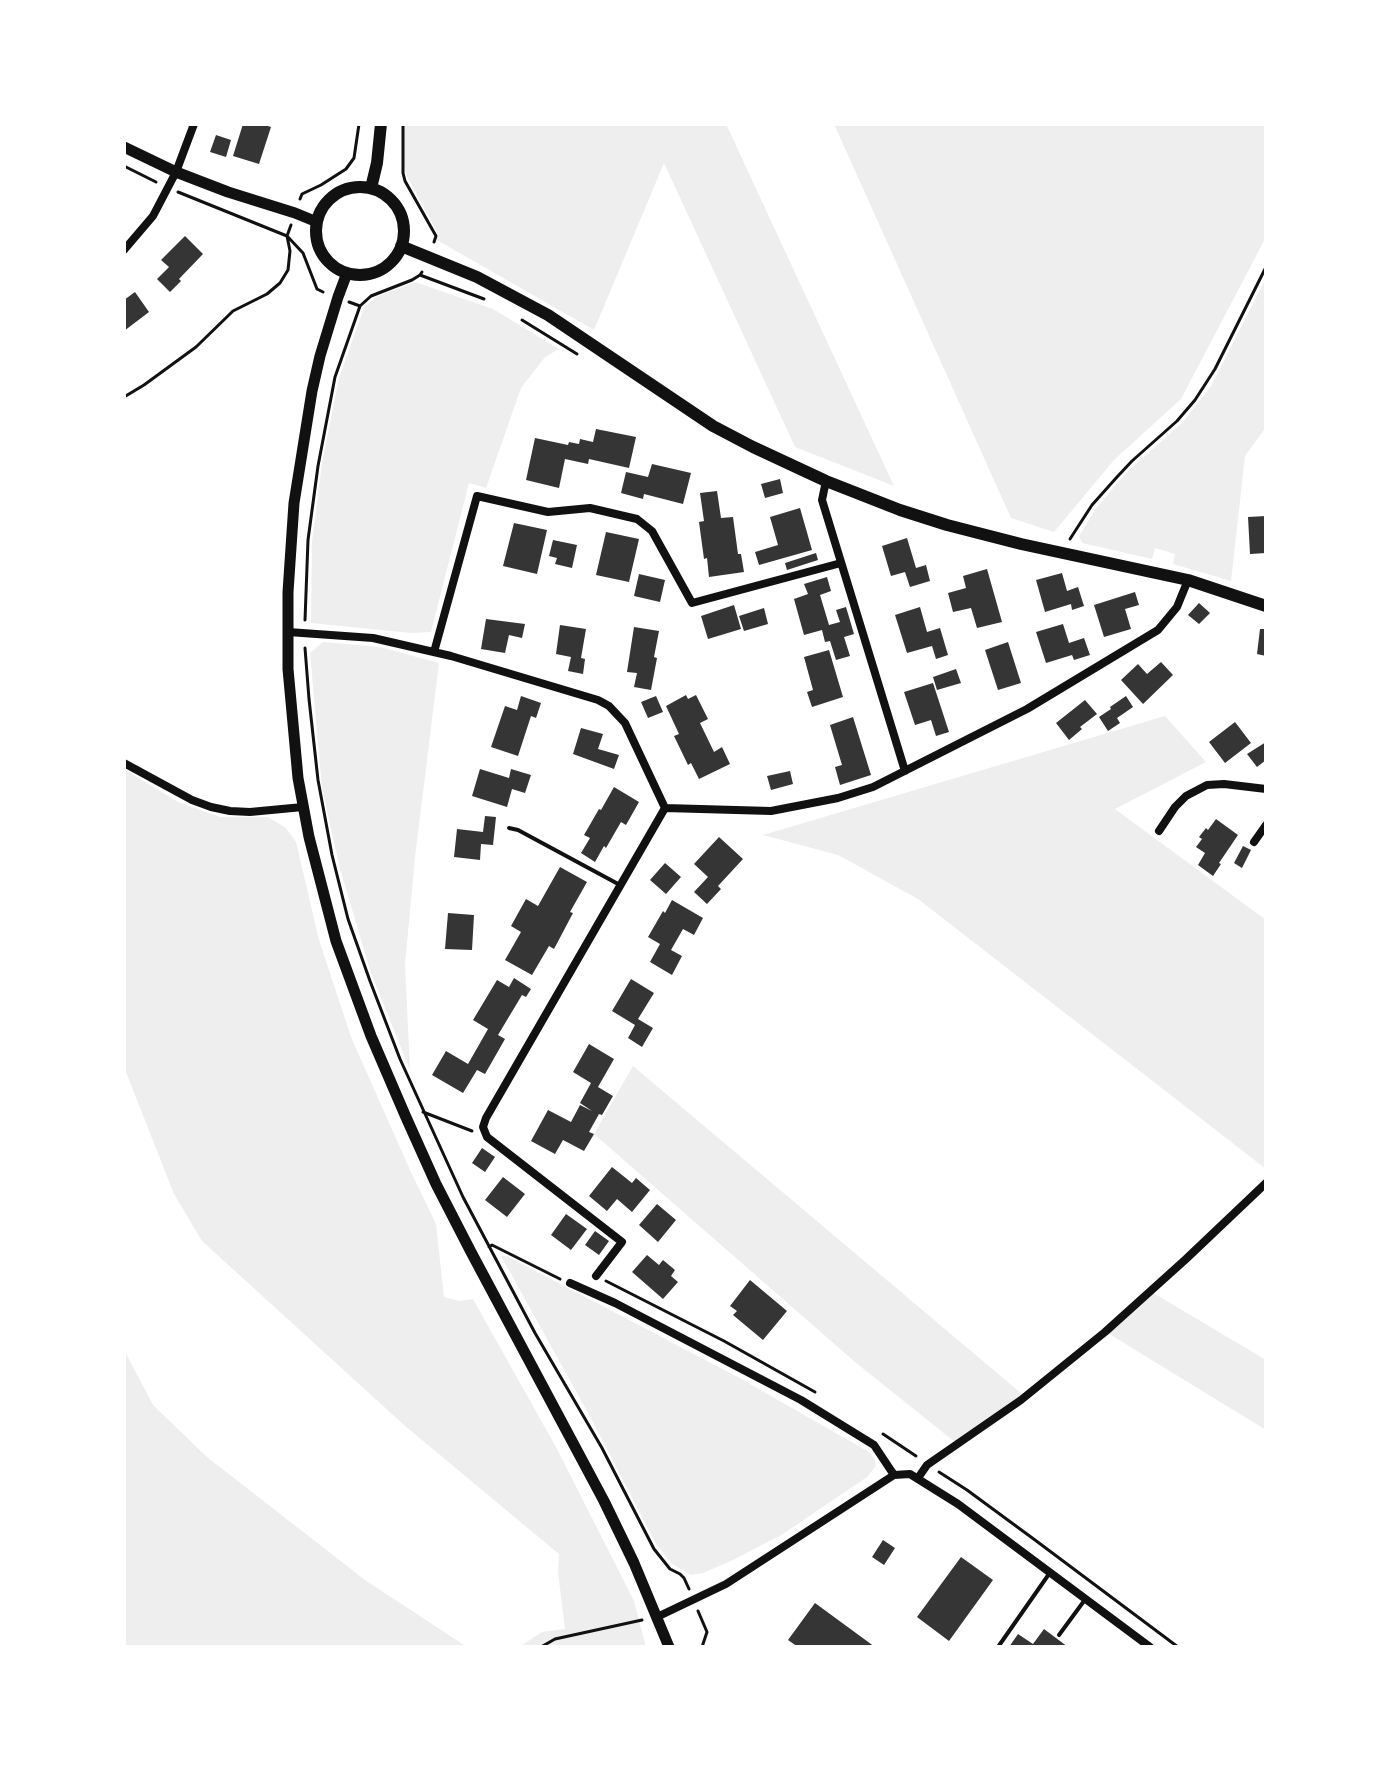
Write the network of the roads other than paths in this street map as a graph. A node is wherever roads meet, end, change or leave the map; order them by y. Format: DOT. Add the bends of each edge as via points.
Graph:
graph roads {
  1 [pos="194,124"];
  2 [pos="381,124"];
  3 [pos="124,147"];
  4 [pos="176,172"];
  5 [pos="371,188"];
  6 [pos="317,222"];
  7 [pos="401,246"];
  8 [pos="124,250"];
  9 [pos="347,273"];
  10 [pos="826,481"];
  11 [pos="841,563"];
  12 [pos="1188,580"];
  13 [pos="1266,606"];
  14 [pos="288,632"];
  15 [pos="434,652"];
  16 [pos="124,763"];
  17 [pos="905,771"];
  18 [pos="1266,789"];
  19 [pos="303,807"];
  20 [pos="665,808"];
  21 [pos="1266,825"];
  22 [pos="509,828"];
  23 [pos="1159,831"];
  24 [pos="1254,842"];
  25 [pos="620,885"];
  26 [pos="1266,1183"];
  27 [pos="596,1276"];
  28 [pos="570,1283"];
  29 [pos="894,1475"];
  30 [pos="918,1478"];
  31 [pos="1050,1572"];
  32 [pos="1086,1599"];
  33 [pos="657,1617"];
  34 [pos="1059,1635"];
  35 [pos="669,1647"];
  36 [pos="998,1647"];
  37 [pos="1150,1647"];
  1 -- 4 [label="street"];
  2 -- 5 [label="main road"];
  3 -- 4 [label="street"];
  4 -- 6 [label="street"];
  4 -- 8 [label="street" via="153,216"];
  5 -- 6 [label="main road" via="343,190 322,209"];
  5 -- 7 [label="main road" via="399,210"];
  6 -- 9 [label="main road" via="319,248 335,268"];
  7 -- 9 [label="main road" via="395,258 373,273"];
  7 -- 10 [label="main road" via="477,277 548,315 713,426"];
  9 -- 14 [label="street" via="312,391 298,469"];
  10 -- 11 [label="street" via="822,500"];
  10 -- 12 [label="main road" via="947,525"];
  11 -- 15 [label="street" via="692,603 652,531 637,519 590,508 548,512 477,496"];
  11 -- 17 [label="street"];
  12 -- 13 [label="main road"];
  12 -- 17 [label="street" via="1174,611 1148,638 1027,709"];
  14 -- 15 [label="street" via="373,638"];
  14 -- 19 [label="street" via="290,703"];
  15 -- 20 [label="street" via="609,706 625,723"];
  16 -- 19 [label="street" via="211,807 250,812"];
  17 -- 20 [label="street" via="838,798 771,811"];
  18 -- 23 [label="street" via="1207,785 1186,796"];
  19 -- 33 [label="street" via="336,941 398,1101 471,1252 604,1501"];
  20 -- 25 [label="street"];
  21 -- 24 [label="street"];
  22 -- 25 [label="lane"];
  25 -- 27 [label="street" via="483,1130 622,1242"];
  26 -- 30 [label="street" via="1105,1332 1021,1400 927,1465"];
  28 -- 29 [label="street" via="801,1400 874,1445"];
  29 -- 30 [label="street"];
  29 -- 33 [label="street" via="726,1584"];
  30 -- 31 [label="street"];
  31 -- 32 [label="street"];
  31 -- 36 [label="lane"];
  32 -- 34 [label="lane"];
  32 -- 37 [label="street"];
  33 -- 35 [label="street"];
}
